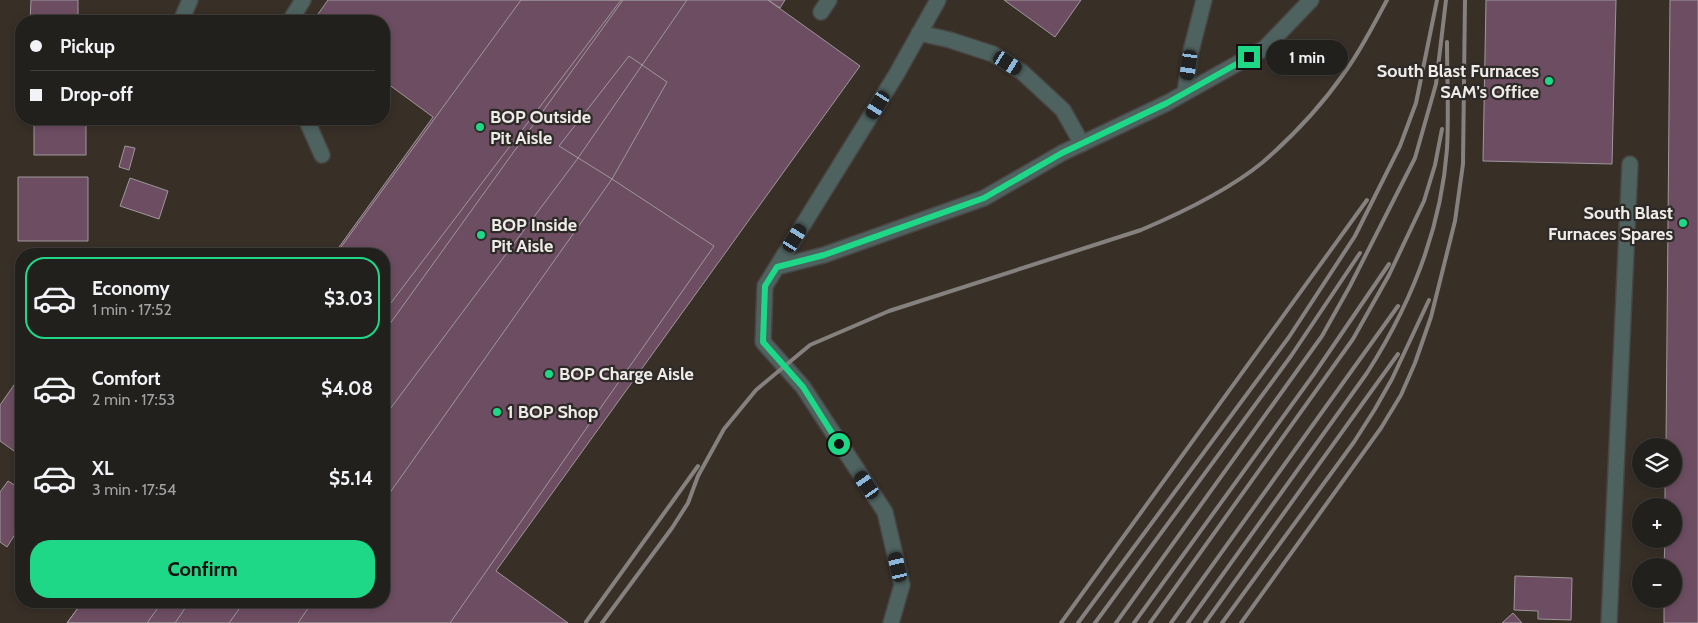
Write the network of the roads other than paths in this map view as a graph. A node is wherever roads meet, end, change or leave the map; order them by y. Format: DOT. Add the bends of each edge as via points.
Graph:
graph roads {
  1 [pos="190,0"];
  2 [pos="303,0"];
  3 [pos="938,0"];
  4 [pos="1204,0"];
  5 [pos="1311,0"];
  6 [pos="184,15"];
  7 [pos="294,15"];
  8 [pos="919,33"];
  9 [pos="1185,93"];
  10 [pos="309,125"];
  11 [pos="1082,144"];
  12 [pos="322,155"];
  13 [pos="1630,164"];
  14 [pos="777,267"];
  15 [pos="891,623"];
  16 [pos="1609,623"];
  1 -- 6 [label="lane"];
  2 -- 7 [label="lane"];
  3 -- 8 [label="lane"];
  4 -- 9 [label="lane" via="1191,50"];
  5 -- 9 [label="lane" via="1265,48"];
  8 -- 11 [label="lane" via="993,54 1022,72 1063,110"];
  8 -- 14 [label="lane"];
  9 -- 11 [label="lane"];
  10 -- 12 [label="lane"];
  11 -- 14 [label="lane" via="984,198 824,255"];
  13 -- 16 [label="lane"];
  14 -- 15 [label="lane" via="765,286 763,342 803,387 885,512 902,585"];
}
